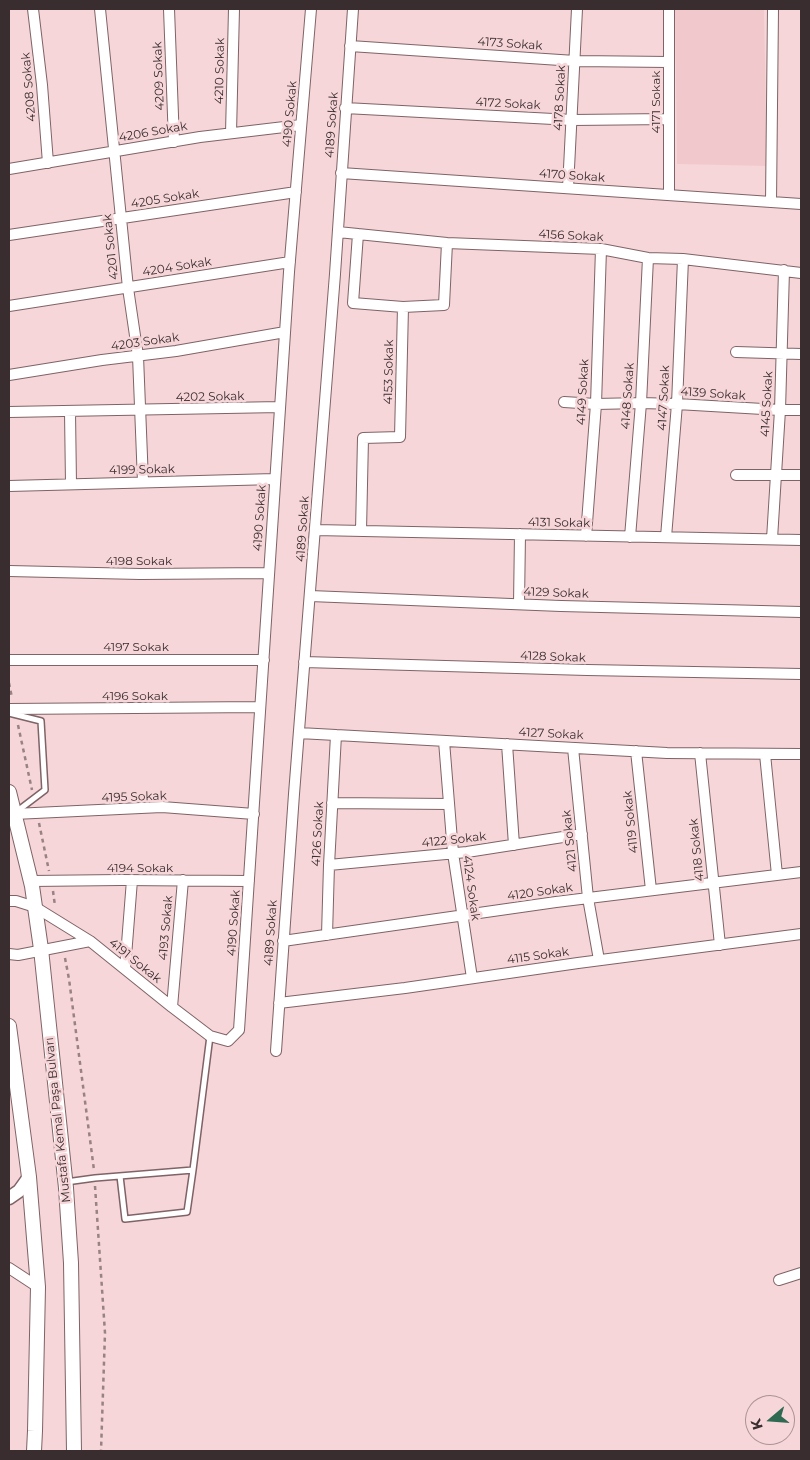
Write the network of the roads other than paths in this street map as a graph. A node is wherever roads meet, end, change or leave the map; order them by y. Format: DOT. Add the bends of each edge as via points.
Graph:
graph roads {
  1 [pos="33,9"];
  2 [pos="100,9"];
  3 [pos="170,9"];
  4 [pos="234,9"];
  5 [pos="311,9"];
  6 [pos="353,9"];
  7 [pos="577,9"];
  8 [pos="669,9"];
  9 [pos="773,9"];
  10 [pos="350,46"];
  11 [pos="575,61"];
  12 [pos="669,62"];
  13 [pos="345,108"];
  14 [pos="669,119"];
  15 [pos="572,120"];
  16 [pos="302,124"];
  17 [pos="231,133"];
  18 [pos="174,142"];
  19 [pos="114,151"];
  20 [pos="48,163"];
  21 [pos="9,169"];
  22 [pos="341,173"];
  23 [pos="568,188"];
  24 [pos="296,192"];
  25 [pos="669,195"];
  26 [pos="772,202"];
  27 [pos="801,204"];
  28 [pos="121,219"];
  29 [pos="338,232"];
  30 [pos="358,234"];
  31 [pos="9,235"];
  32 [pos="447,243"];
  33 [pos="601,249"];
  34 [pos="648,258"];
  35 [pos="683,259"];
  36 [pos="290,262"];
  37 [pos="784,270"];
  38 [pos="801,273"];
  39 [pos="128,288"];
  40 [pos="9,306"];
  41 [pos="403,307"];
  42 [pos="285,332"];
  43 [pos="736,352"];
  44 [pos="782,354"];
  45 [pos="801,354"];
  46 [pos="138,356"];
  47 [pos="9,374"];
  48 [pos="564,402"];
  49 [pos="641,403"];
  50 [pos="596,404"];
  51 [pos="677,404"];
  52 [pos="280,408"];
  53 [pos="780,410"];
  54 [pos="801,410"];
  55 [pos="140,411"];
  56 [pos="9,412"];
  57 [pos="70,412"];
  58 [pos="736,475"];
  59 [pos="775,475"];
  60 [pos="801,475"];
  61 [pos="276,479"];
  62 [pos="143,482"];
  63 [pos="71,484"];
  64 [pos="9,486"];
  65 [pos="315,530"];
  66 [pos="361,531"];
  67 [pos="520,534"];
  68 [pos="586,536"];
  69 [pos="630,537"];
  70 [pos="666,537"];
  71 [pos="772,539"];
  72 [pos="801,540"];
  73 [pos="9,571"];
  74 [pos="269,573"];
  75 [pos="310,596"];
  76 [pos="519,604"];
  77 [pos="801,612"];
  78 [pos="9,660"];
  79 [pos="264,660"];
  80 [pos="304,662"];
  81 [pos="801,674"];
  82 [pos="260,707"];
  83 [pos="12,711"];
  84 [pos="299,733"];
  85 [pos="336,735"];
  86 [pos="444,741"];
  87 [pos="507,744"];
  88 [pos="573,748"];
  89 [pos="636,751"];
  90 [pos="700,753"];
  91 [pos="765,754"];
  92 [pos="801,754"];
  93 [pos="9,792"];
  94 [pos="332,803"];
  95 [pos="449,804"];
  96 [pos="14,814"];
  97 [pos="254,814"];
  98 [pos="582,834"];
  99 [pos="514,845"];
  100 [pos="453,853"];
  101 [pos="329,865"];
  102 [pos="801,872"];
  103 [pos="777,875"];
  104 [pos="132,880"];
  105 [pos="183,880"];
  106 [pos="249,881"];
  107 [pos="31,882"];
  108 [pos="713,883"];
  109 [pos="651,890"];
  110 [pos="588,898"];
  111 [pos="9,901"];
  112 [pos="35,907"];
  113 [pos="462,916"];
  114 [pos="801,934"];
  115 [pos="327,935"];
  116 [pos="90,941"];
  117 [pos="283,941"];
  118 [pos="720,945"];
  119 [pos="41,949"];
  120 [pos="9,954"];
  121 [pos="599,960"];
  122 [pos="125,969"];
  123 [pos="472,978"];
  124 [pos="279,1003"];
  125 [pos="172,1008"];
  126 [pos="9,1026"];
  127 [pos="210,1036"];
  128 [pos="276,1051"];
  129 [pos="193,1170"];
  130 [pos="120,1176"];
  131 [pos="29,1177"];
  132 [pos="65,1182"];
  133 [pos="9,1198"];
  134 [pos="9,1268"];
  135 [pos="801,1273"];
  136 [pos="779,1280"];
  137 [pos="38,1287"];
  138 [pos="34,1451"];
  139 [pos="74,1451"];
  1 -- 20 [label="street, 4208 Sokak"];
  2 -- 19 [label="street, 4201 Sokak"];
  3 -- 18 [label="street, 4209 Sokak"];
  4 -- 17 [label="street, 4210 Sokak"];
  5 -- 16 [label="street, 4190 Sokak"];
  6 -- 10 [label="street, 4189 Sokak"];
  7 -- 11 [label="street, 4178 Sokak"];
  8 -- 12 [label="street, 4171 Sokak"];
  9 -- 26 [label="street"];
  10 -- 11 [label="street, 4173 Sokak"];
  10 -- 13 [label="street, 4189 Sokak"];
  11 -- 12 [label="street, 4173 Sokak"];
  11 -- 15 [label="street, 4178 Sokak"];
  12 -- 14 [label="street, 4171 Sokak"];
  13 -- 15 [label="street, 4172 Sokak"];
  13 -- 22 [label="street, 4189 Sokak"];
  14 -- 15 [label="street, 4172 Sokak"];
  14 -- 25 [label="street, 4171 Sokak"];
  15 -- 23 [label="street, 4178 Sokak"];
  16 -- 17 [label="street, 4206 Sokak"];
  16 -- 24 [label="street, 4190 Sokak"];
  17 -- 18 [label="street, 4206 Sokak"];
  18 -- 19 [label="street, 4206 Sokak"];
  19 -- 20 [label="street, 4206 Sokak"];
  19 -- 28 [label="street, 4201 Sokak"];
  20 -- 21 [label="street, 4206 Sokak"];
  22 -- 23 [label="street, 4170 Sokak"];
  22 -- 29 [label="street, 4189 Sokak"];
  23 -- 25 [label="street, 4170 Sokak"];
  24 -- 28 [label="street, 4205 Sokak"];
  24 -- 36 [label="street, 4190 Sokak"];
  25 -- 26 [label="street, 4170 Sokak"];
  26 -- 27 [label="street, 4170 Sokak"];
  28 -- 31 [label="street, 4205 Sokak"];
  28 -- 39 [label="street, 4201 Sokak"];
  29 -- 30 [label="street, 4156 Sokak"];
  29 -- 65 [label="street, 4189 Sokak"];
  30 -- 32 [label="street, 4156 Sokak"];
  30 -- 41 [label="street" via="353,304"];
  32 -- 33 [label="street, 4156 Sokak"];
  32 -- 41 [label="street" via="444,305"];
  33 -- 34 [label="street, 4156 Sokak"];
  33 -- 50 [label="street, 4149 Sokak"];
  34 -- 35 [label="street, 4156 Sokak"];
  34 -- 49 [label="street, 4148 Sokak"];
  35 -- 37 [label="street, 4156 Sokak"];
  35 -- 51 [label="street, 4147 Sokak"];
  36 -- 39 [label="street, 4204 Sokak"];
  36 -- 42 [label="street, 4190 Sokak"];
  37 -- 38 [label="street, 4156 Sokak"];
  37 -- 44 [label="street, 4145 Sokak"];
  39 -- 40 [label="street, 4204 Sokak"];
  39 -- 46 [label="street, 4201 Sokak"];
  41 -- 66 [label="street, 4153 Sokak" via="400,437 362,438"];
  42 -- 46 [label="street, 4203 Sokak"];
  42 -- 52 [label="street, 4190 Sokak"];
  43 -- 44 [label="street"];
  44 -- 45 [label="street"];
  44 -- 53 [label="street, 4145 Sokak"];
  46 -- 47 [label="street, 4203 Sokak"];
  46 -- 55 [label="street, 4201 Sokak"];
  48 -- 50 [label="street, 4139 Sokak"];
  49 -- 50 [label="street, 4139 Sokak"];
  49 -- 51 [label="street, 4139 Sokak"];
  49 -- 69 [label="street, 4148 Sokak"];
  50 -- 68 [label="street, 4149 Sokak"];
  51 -- 53 [label="street, 4139 Sokak"];
  51 -- 70 [label="street, 4147 Sokak"];
  52 -- 55 [label="street, 4202 Sokak"];
  52 -- 61 [label="street, 4190 Sokak"];
  53 -- 54 [label="street, 4139 Sokak"];
  53 -- 59 [label="street, 4145 Sokak"];
  55 -- 57 [label="street, 4202 Sokak"];
  55 -- 62 [label="street, 4201 Sokak"];
  56 -- 57 [label="street, 4202 Sokak"];
  57 -- 63 [label="street"];
  58 -- 59 [label="street"];
  59 -- 60 [label="street"];
  59 -- 71 [label="street, 4145 Sokak"];
  61 -- 62 [label="street, 4199 Sokak"];
  61 -- 74 [label="street, 4190 Sokak"];
  62 -- 63 [label="street, 4199 Sokak"];
  63 -- 64 [label="street, 4199 Sokak"];
  65 -- 66 [label="street, 4131 Sokak"];
  65 -- 75 [label="street, 4189 Sokak"];
  66 -- 67 [label="street, 4131 Sokak"];
  67 -- 68 [label="street, 4131 Sokak"];
  67 -- 76 [label="street"];
  68 -- 69 [label="street, 4131 Sokak"];
  69 -- 70 [label="street, 4131 Sokak"];
  70 -- 71 [label="street, 4131 Sokak"];
  71 -- 72 [label="street, 4131 Sokak"];
  73 -- 74 [label="street, 4198 Sokak"];
  74 -- 79 [label="street, 4190 Sokak"];
  75 -- 76 [label="street, 4129 Sokak"];
  75 -- 80 [label="street, 4189 Sokak"];
  76 -- 77 [label="street, 4129 Sokak"];
  78 -- 79 [label="street, 4197 Sokak"];
  79 -- 82 [label="street, 4190 Sokak"];
  80 -- 81 [label="street, 4128 Sokak"];
  80 -- 84 [label="street, 4189 Sokak"];
  82 -- 83 [label="street, 4196 Sokak"];
  82 -- 97 [label="street, 4190 Sokak"];
  83 -- 96 [label="lane" via="41,721 45,790"];
  84 -- 85 [label="street, 4127 Sokak"];
  84 -- 117 [label="street, 4189 Sokak"];
  85 -- 86 [label="street, 4127 Sokak"];
  85 -- 94 [label="street, 4126 Sokak"];
  86 -- 87 [label="street, 4127 Sokak"];
  86 -- 95 [label="street, 4124 Sokak"];
  87 -- 88 [label="street, 4127 Sokak"];
  87 -- 99 [label="street"];
  88 -- 89 [label="street, 4127 Sokak"];
  88 -- 98 [label="street, 4121 Sokak"];
  89 -- 90 [label="street, 4127 Sokak"];
  89 -- 109 [label="street, 4119 Sokak"];
  90 -- 91 [label="street, 4127 Sokak"];
  90 -- 108 [label="street, 4118 Sokak"];
  91 -- 92 [label="street, 4127 Sokak"];
  91 -- 103 [label="street"];
  93 -- 96 [label="main road, Mustafa Kemal Paşa Bulvarı"];
  94 -- 95 [label="street"];
  94 -- 101 [label="street, 4126 Sokak"];
  95 -- 100 [label="street, 4124 Sokak"];
  96 -- 97 [label="street, 4195 Sokak" via="162,807"];
  96 -- 107 [label="main road, Mustafa Kemal Paşa Bulvarı"];
  97 -- 106 [label="street, 4190 Sokak"];
  98 -- 99 [label="street, 4122 Sokak"];
  98 -- 110 [label="street, 4121 Sokak"];
  99 -- 100 [label="street, 4122 Sokak"];
  100 -- 101 [label="street, 4122 Sokak"];
  100 -- 113 [label="street, 4124 Sokak"];
  101 -- 115 [label="street, 4126 Sokak"];
  102 -- 103 [label="street, 4120 Sokak"];
  103 -- 108 [label="street, 4120 Sokak"];
  104 -- 105 [label="street, 4194 Sokak"];
  104 -- 107 [label="street, 4194 Sokak"];
  104 -- 122 [label="street"];
  105 -- 106 [label="street, 4194 Sokak"];
  105 -- 125 [label="street, 4193 Sokak"];
  106 -- 127 [label="street, 4190 Sokak" via="239,1030 228,1041"];
  107 -- 112 [label="main road, Mustafa Kemal Paşa Bulvarı"];
  108 -- 109 [label="street, 4120 Sokak"];
  108 -- 118 [label="street, 4118 Sokak"];
  109 -- 110 [label="street, 4120 Sokak"];
  110 -- 113 [label="street, 4120 Sokak"];
  110 -- 121 [label="street, 4121 Sokak"];
  111 -- 112 [label="street, 4191 Sokak"];
  112 -- 116 [label="street, 4191 Sokak"];
  112 -- 119 [label="main road, Mustafa Kemal Paşa Bulvarı"];
  113 -- 115 [label="street, 4120 Sokak"];
  113 -- 123 [label="street, 4124 Sokak"];
  114 -- 118 [label="street, 4115 Sokak"];
  115 -- 117 [label="street, 4120 Sokak"];
  116 -- 119 [label="street"];
  116 -- 122 [label="street, 4191 Sokak"];
  117 -- 124 [label="street, 4189 Sokak"];
  118 -- 121 [label="street, 4115 Sokak"];
  119 -- 120 [label="street"];
  119 -- 132 [label="main road, Mustafa Kemal Paşa Bulvarı"];
  121 -- 123 [label="street, 4115 Sokak"];
  122 -- 125 [label="street, 4191 Sokak"];
  123 -- 124 [label="street, 4115 Sokak"];
  124 -- 128 [label="street, 4189 Sokak"];
  125 -- 127 [label="street, 4191 Sokak"];
  126 -- 131 [label="main road"];
  127 -- 129 [label="lane"];
  129 -- 130 [label="lane"];
  129 -- 130 [label="lane" via="187,1212 125,1219"];
  130 -- 132 [label="lane"];
  131 -- 133 [label="street"];
  131 -- 137 [label="main road"];
  132 -- 139 [label="main road, Mustafa Kemal Paşa Bulvarı" via="71,1263"];
  134 -- 137 [label="street"];
  135 -- 136 [label="street"];
  137 -- 138 [label="main road"];
}
